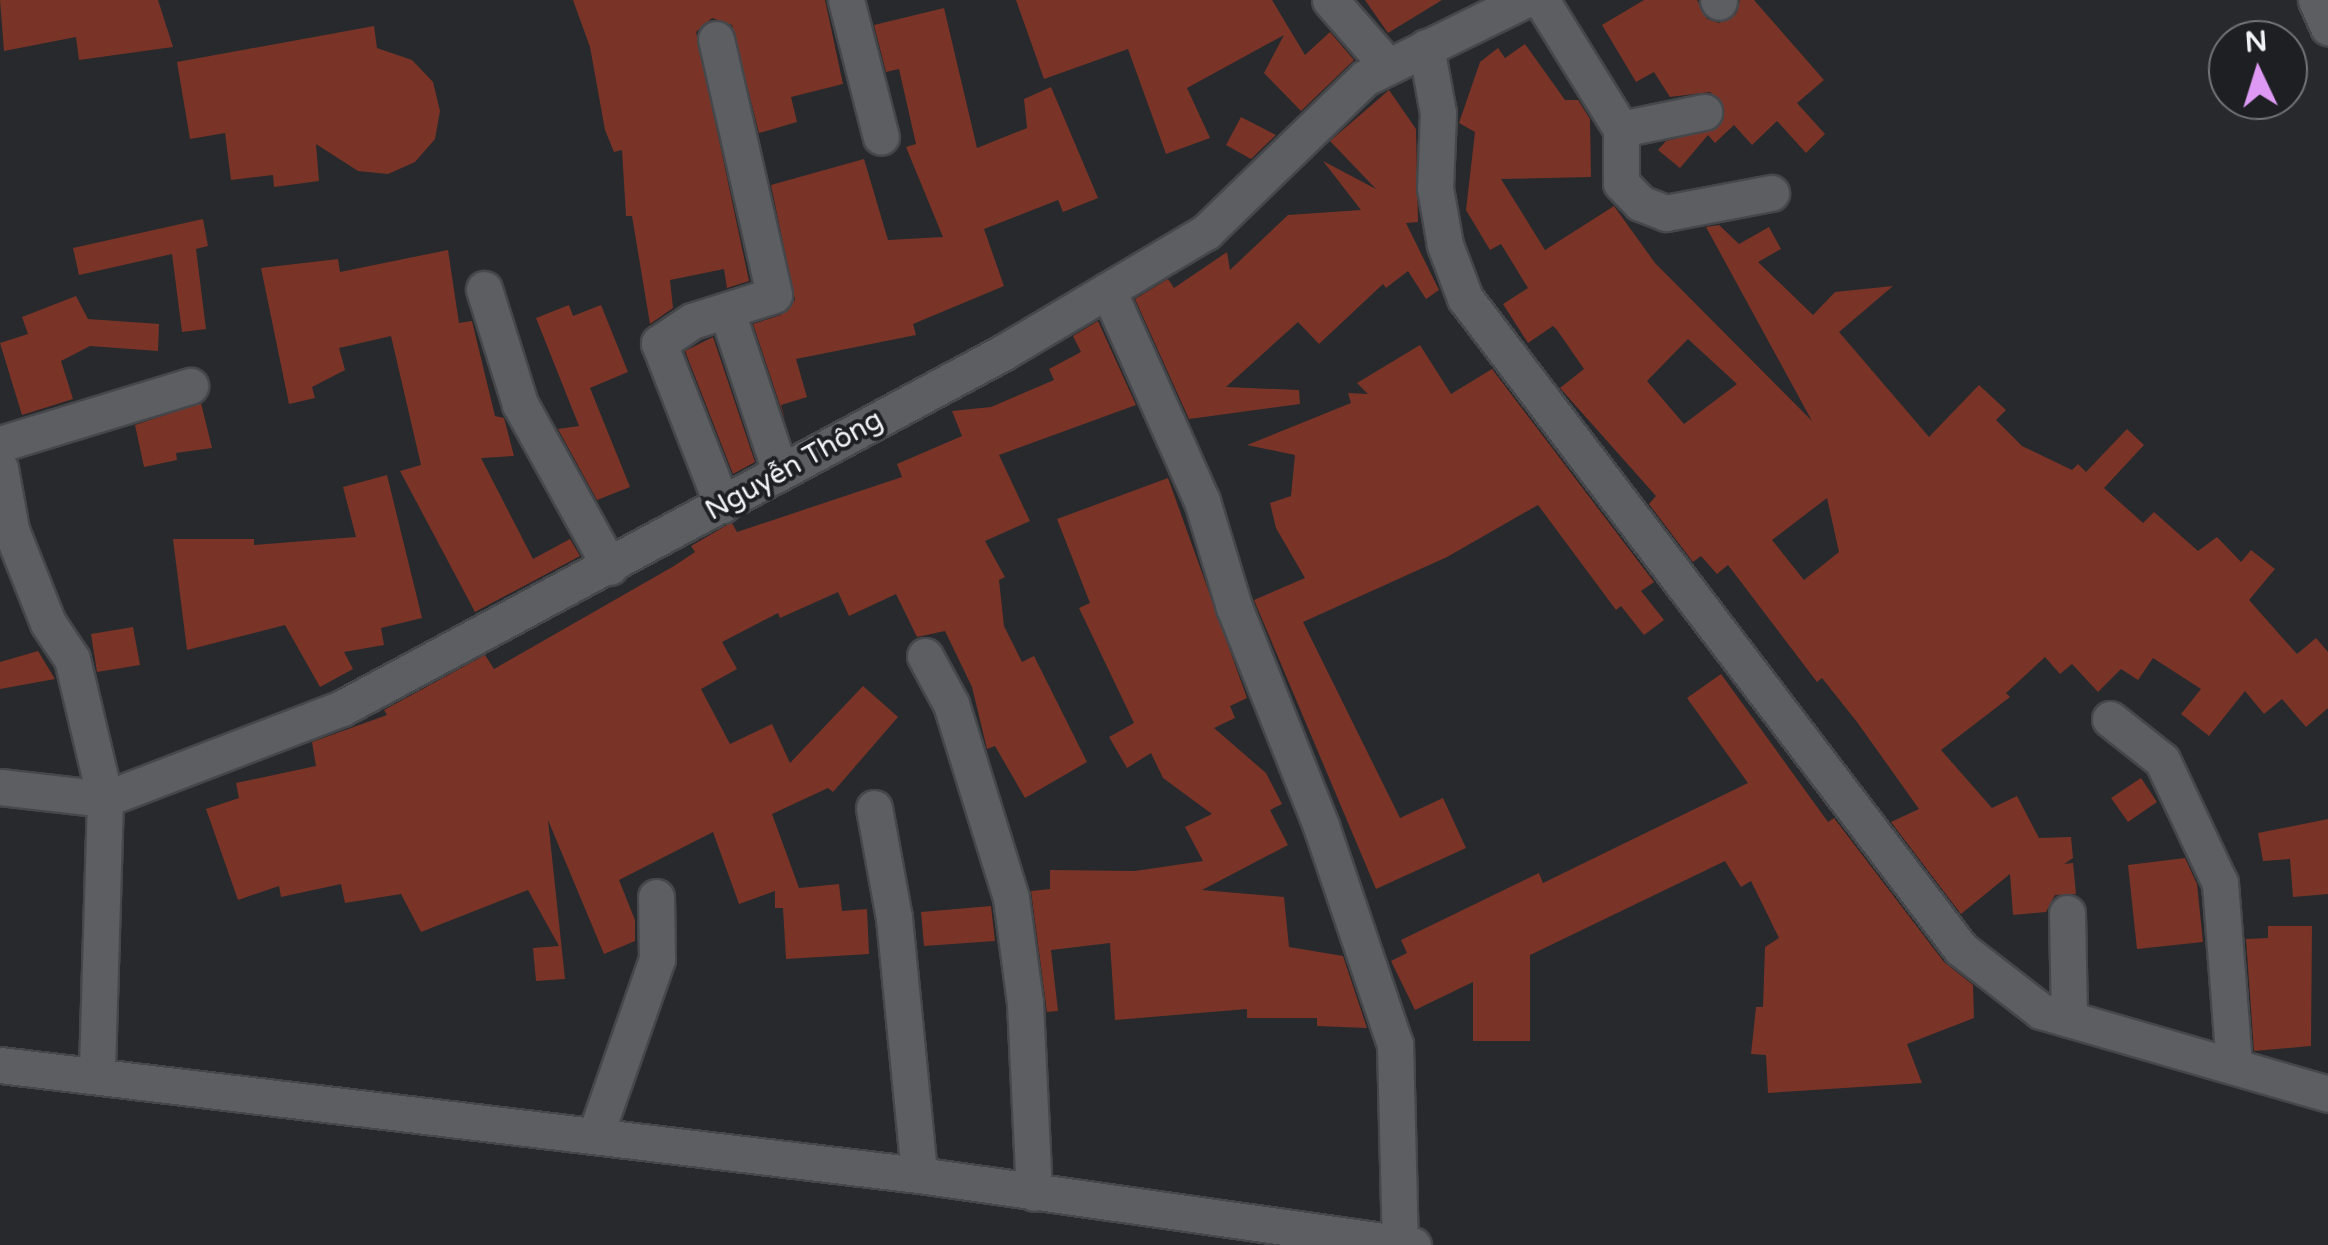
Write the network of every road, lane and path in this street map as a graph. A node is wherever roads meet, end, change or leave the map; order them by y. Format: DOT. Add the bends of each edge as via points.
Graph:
graph roads {
  1 [pos="846,0"];
  2 [pos="1330,0"];
  3 [pos="1524,0"];
  4 [pos="1542,0"];
  5 [pos="2316,0"];
  6 [pos="2328,27"];
  7 [pos="716,38"];
  8 [pos="1426,47"];
  9 [pos="1387,65"];
  10 [pos="1704,112"];
  11 [pos="1620,129"];
  12 [pos="881,137"];
  13 [pos="1771,193"];
  14 [pos="484,290"];
  15 [pos="1108,290"];
  16 [pos="728,312"];
  17 [pos="190,386"];
  18 [pos="0,444"];
  19 [pos="0,468"];
  20 [pos="780,471"];
  21 [pos="722,505"];
  22 [pos="610,567"];
  23 [pos="926,656"];
  24 [pos="2110,720"];
  25 [pos="0,787"];
  26 [pos="105,799"];
  27 [pos="874,808"];
  28 [pos="656,897"];
  29 [pos="2066,912"];
  30 [pos="2069,1019"];
  31 [pos="2234,1064"];
  32 [pos="0,1066"];
  33 [pos="97,1074"];
  34 [pos="2328,1094"];
  35 [pos="595,1136"];
  36 [pos="920,1175"];
  37 [pos="1034,1193"];
  38 [pos="1406,1244"];
  1 -- 12 [label="street"];
  2 -- 9 [label="street"];
  3 -- 8 [label="street, Nguyễn Thông"];
  4 -- 11 [label="street"];
  5 -- 6 [label="street"];
  7 -- 16 [label="street" via="774,295"];
  8 -- 9 [label="street, Nguyễn Thông"];
  8 -- 30 [label="street" via="1438,113 1435,188 1445,244 1465,298 1961,949 2041,1011"];
  9 -- 15 [label="street, Nguyễn Thông" via="1365,78 1206,232"];
  10 -- 11 [label="street"];
  11 -- 13 [label="street" via="1621,183 1640,203 1666,213"];
  14 -- 22 [label="street" via="520,404"];
  15 -- 20 [label="street, Nguyễn Thông"];
  15 -- 38 [label="street" via="1202,501 1234,607 1321,826 1363,966 1395,1044"];
  16 -- 20 [label="street"];
  16 -- 21 [label="street" via="692,321 659,342"];
  17 -- 18 [label="street"];
  19 -- 26 [label="street" via="11,530 48,622 72,659"];
  20 -- 21 [label="street, Nguyễn Thông"];
  21 -- 22 [label="street, Nguyễn Thông"];
  22 -- 26 [label="street, Nguyễn Thông" via="342,708"];
  23 -- 37 [label="street" via="951,704 1010,898 1025,1003"];
  24 -- 31 [label="street" via="2162,760 2220,883"];
  25 -- 26 [label="street, Nguyễn Thông"];
  26 -- 33 [label="street"];
  27 -- 36 [label="street" via="894,918"];
  28 -- 35 [label="street" via="657,959"];
  29 -- 30 [label="street"];
  30 -- 31 [label="street"];
  31 -- 34 [label="street"];
  32 -- 33 [label="street"];
  33 -- 35 [label="street"];
  35 -- 36 [label="street"];
  36 -- 37 [label="street"];
  37 -- 38 [label="street"];
}
